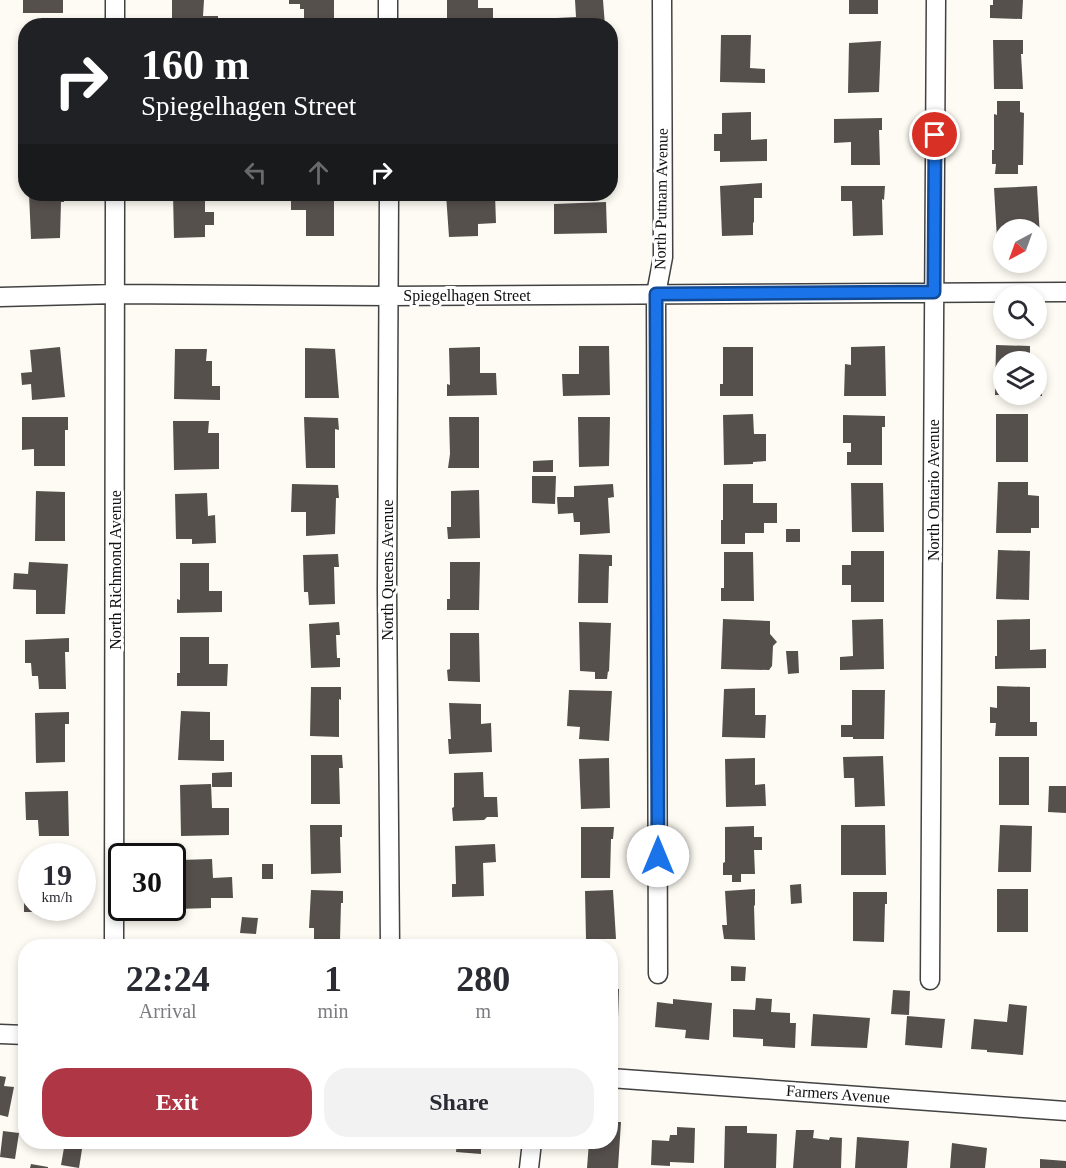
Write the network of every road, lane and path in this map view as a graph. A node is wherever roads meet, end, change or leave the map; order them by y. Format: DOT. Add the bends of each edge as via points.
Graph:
graph roads {
  1 [pos="115,0"];
  2 [pos="388,0"];
  3 [pos="662,0"];
  4 [pos="936,0"];
  5 [pos="115,18"];
  6 [pos="388,18"];
  7 [pos="115,201"];
  8 [pos="389,201"];
  9 [pos="934,292"];
  10 [pos="1066,292"];
  11 [pos="115,294"];
  12 [pos="656,294"];
  13 [pos="389,296"];
  14 [pos="0,297"];
  15 [pos="114,939"];
  16 [pos="390,939"];
  17 [pos="658,974"];
  18 [pos="930,980"];
  19 [pos="0,1034"];
  20 [pos="18,1035"];
  21 [pos="618,1079"];
  22 [pos="1066,1111"];
  23 [pos="531,1149"];
  24 [pos="529,1168"];
  1 -- 5 [label="street"];
  2 -- 6 [label="street"];
  3 -- 12 [label="street, North Putnam Avenue" via="663,256"];
  4 -- 9 [label="street, North Ontario Avenue"];
  7 -- 11 [label="street, North Richmond Avenue"];
  8 -- 13 [label="street, North Queens Avenue"];
  9 -- 10 [label="street, Spiegelhagen Street"];
  9 -- 12 [label="street, Spiegelhagen Street"];
  9 -- 18 [label="street, North Ontario Avenue"];
  11 -- 13 [label="street, Spiegelhagen Street"];
  11 -- 14 [label="street, Spiegelhagen Street"];
  11 -- 15 [label="street, North Richmond Avenue"];
  12 -- 13 [label="street, Spiegelhagen Street"];
  12 -- 17 [label="street, North Putnam Avenue"];
  13 -- 16 [label="street, North Queens Avenue"];
  19 -- 20 [label="street"];
  21 -- 22 [label="street, Farmers Avenue"];
  23 -- 24 [label="street"];
}
